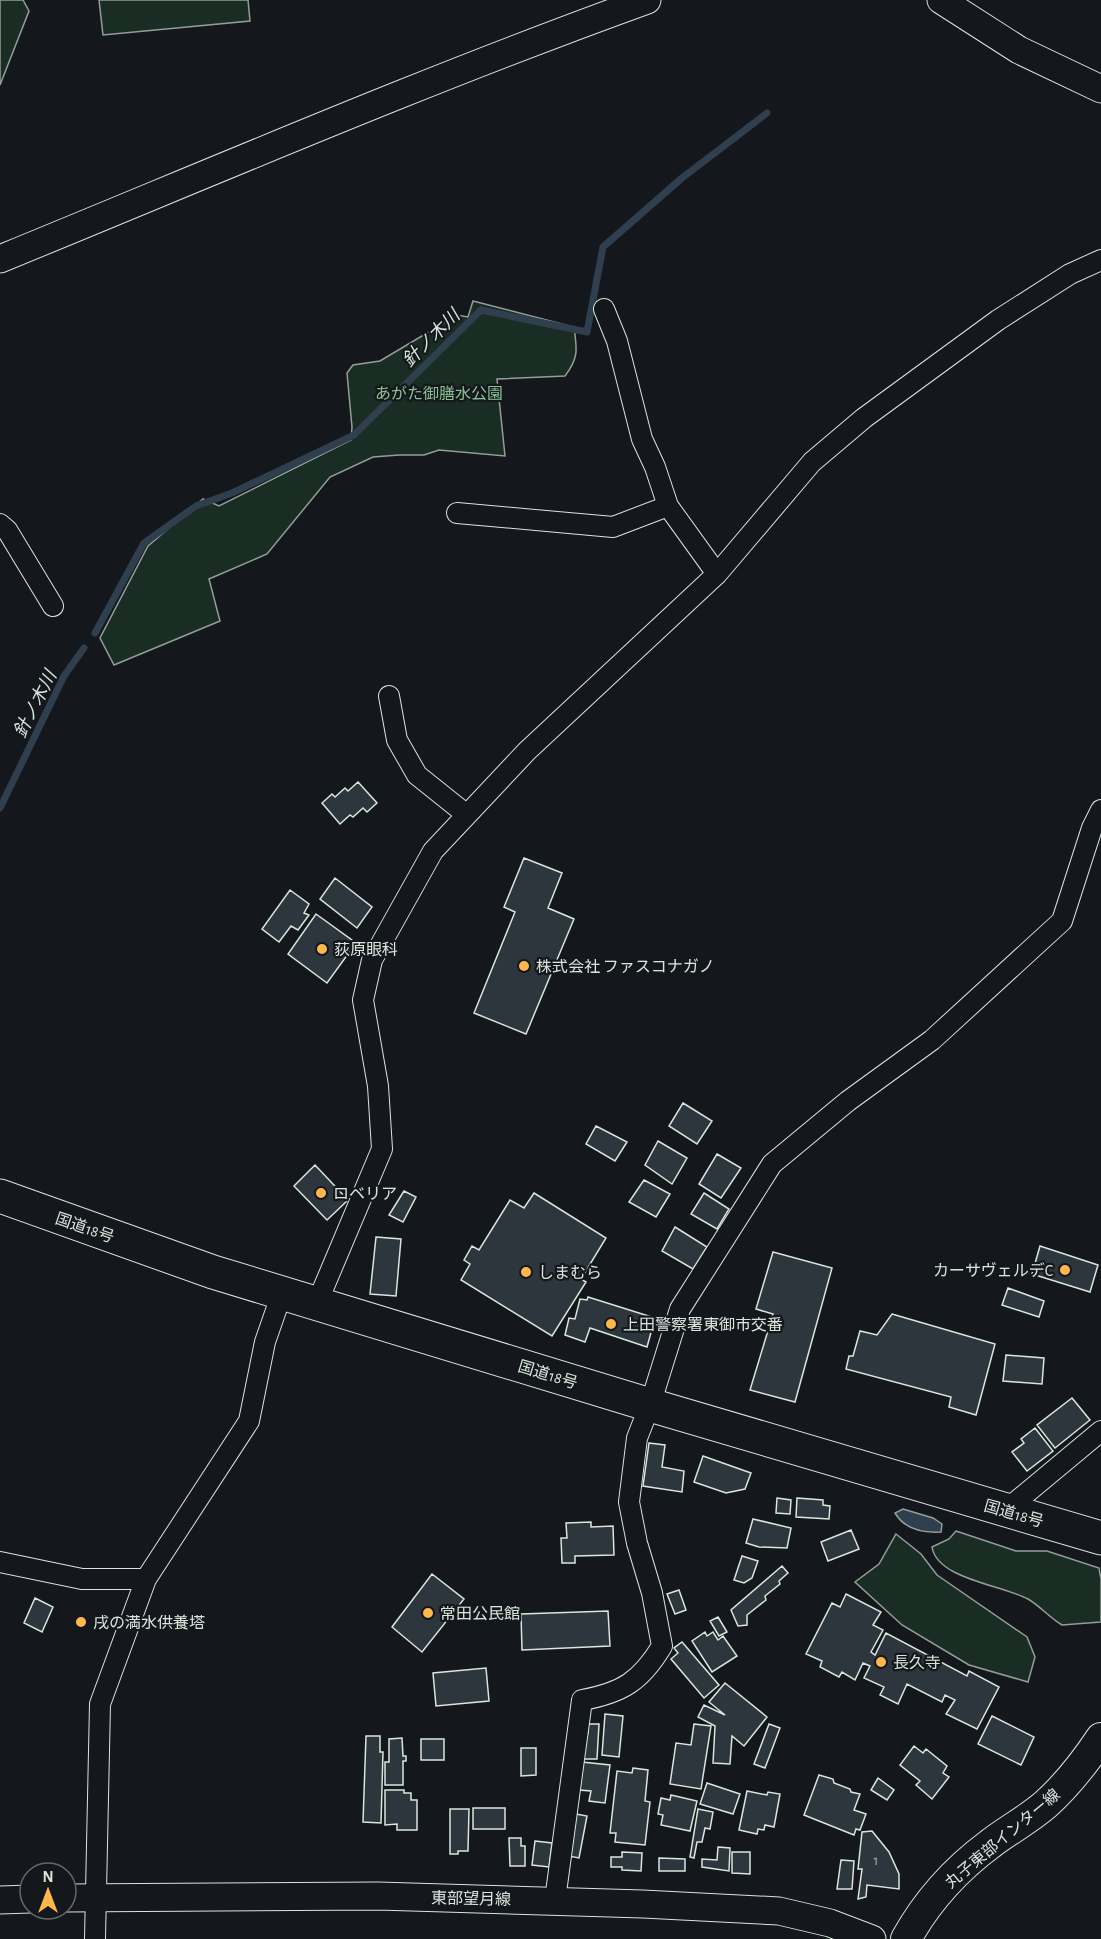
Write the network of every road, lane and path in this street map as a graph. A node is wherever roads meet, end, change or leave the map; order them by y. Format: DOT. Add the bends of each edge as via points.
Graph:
graph roads {
  1 [pos="647,0"];
  2 [pos="940,0"];
  3 [pos="1101,89"];
  4 [pos="0,260"];
  5 [pos="1101,260"];
  6 [pos="604,309"];
  7 [pos="668,506"];
  8 [pos="457,513"];
  9 [pos="0,524"];
  10 [pos="717,574"];
  11 [pos="53,606"];
  12 [pos="389,696"];
  13 [pos="1101,810"];
  14 [pos="467,815"];
  15 [pos="1097,831"];
  16 [pos="0,1196"];
  17 [pos="282,1293"];
  18 [pos="317,1303"];
  19 [pos="650,1405"];
  20 [pos="1101,1431"];
  21 [pos="1006,1510"];
  22 [pos="1101,1538"];
  23 [pos="0,1562"];
  24 [pos="146,1579"];
  25 [pos="1101,1737"];
  26 [pos="96,1897"];
  27 [pos="78,1898"];
  28 [pos="18,1899"];
  29 [pos="0,1900"];
  30 [pos="555,1900"];
  31 [pos="95,1939"];
  32 [pos="872,1939"];
  33 [pos="906,1939"];
  1 -- 4 [label="street" via="438,79"];
  2 -- 3 [label="street" via="1019,50"];
  5 -- 10 [label="street" via="1070,274 998,320 864,418 812,462"];
  6 -- 7 [label="street" via="617,341 642,439"];
  7 -- 8 [label="street" via="612,527"];
  7 -- 10 [label="street"];
  9 -- 11 [label="street"];
  10 -- 14 [label="street" via="527,751"];
  12 -- 14 [label="street" via="397,740 417,775"];
  13 -- 15 [label="street"];
  14 -- 18 [label="street" via="433,851 372,960 363,1000 378,1086 382,1149"];
  15 -- 19 [label="street" via="1062,921 932,1040 848,1101 772,1164 680,1310"];
  16 -- 17 [label="highway, 国道18号"];
  17 -- 18 [label="highway, 国道18号"];
  17 -- 24 [label="street" via="265,1342 249,1421"];
  18 -- 19 [label="highway, 国道18号"];
  19 -- 21 [label="highway, 国道18号"];
  19 -- 30 [label="street" via="636,1438 629,1502 662,1646 650,1666 622,1689 582,1700"];
  20 -- 21 [label="street"];
  21 -- 22 [label="highway, 国道18号"];
  23 -- 24 [label="street" via="82,1579"];
  24 -- 26 [label="street" via="100,1704"];
  25 -- 33 [label="main road, 丸子東部インター線" via="1062,1789 1044,1806 989,1844 945,1884"];
  26 -- 27 [label="street, 東部望月線"];
  26 -- 30 [label="street, 東部望月線"];
  26 -- 31 [label="street"];
  28 -- 29 [label="street"];
  30 -- 32 [label="street, 東部望月線" via="779,1911 830,1923"];
}
